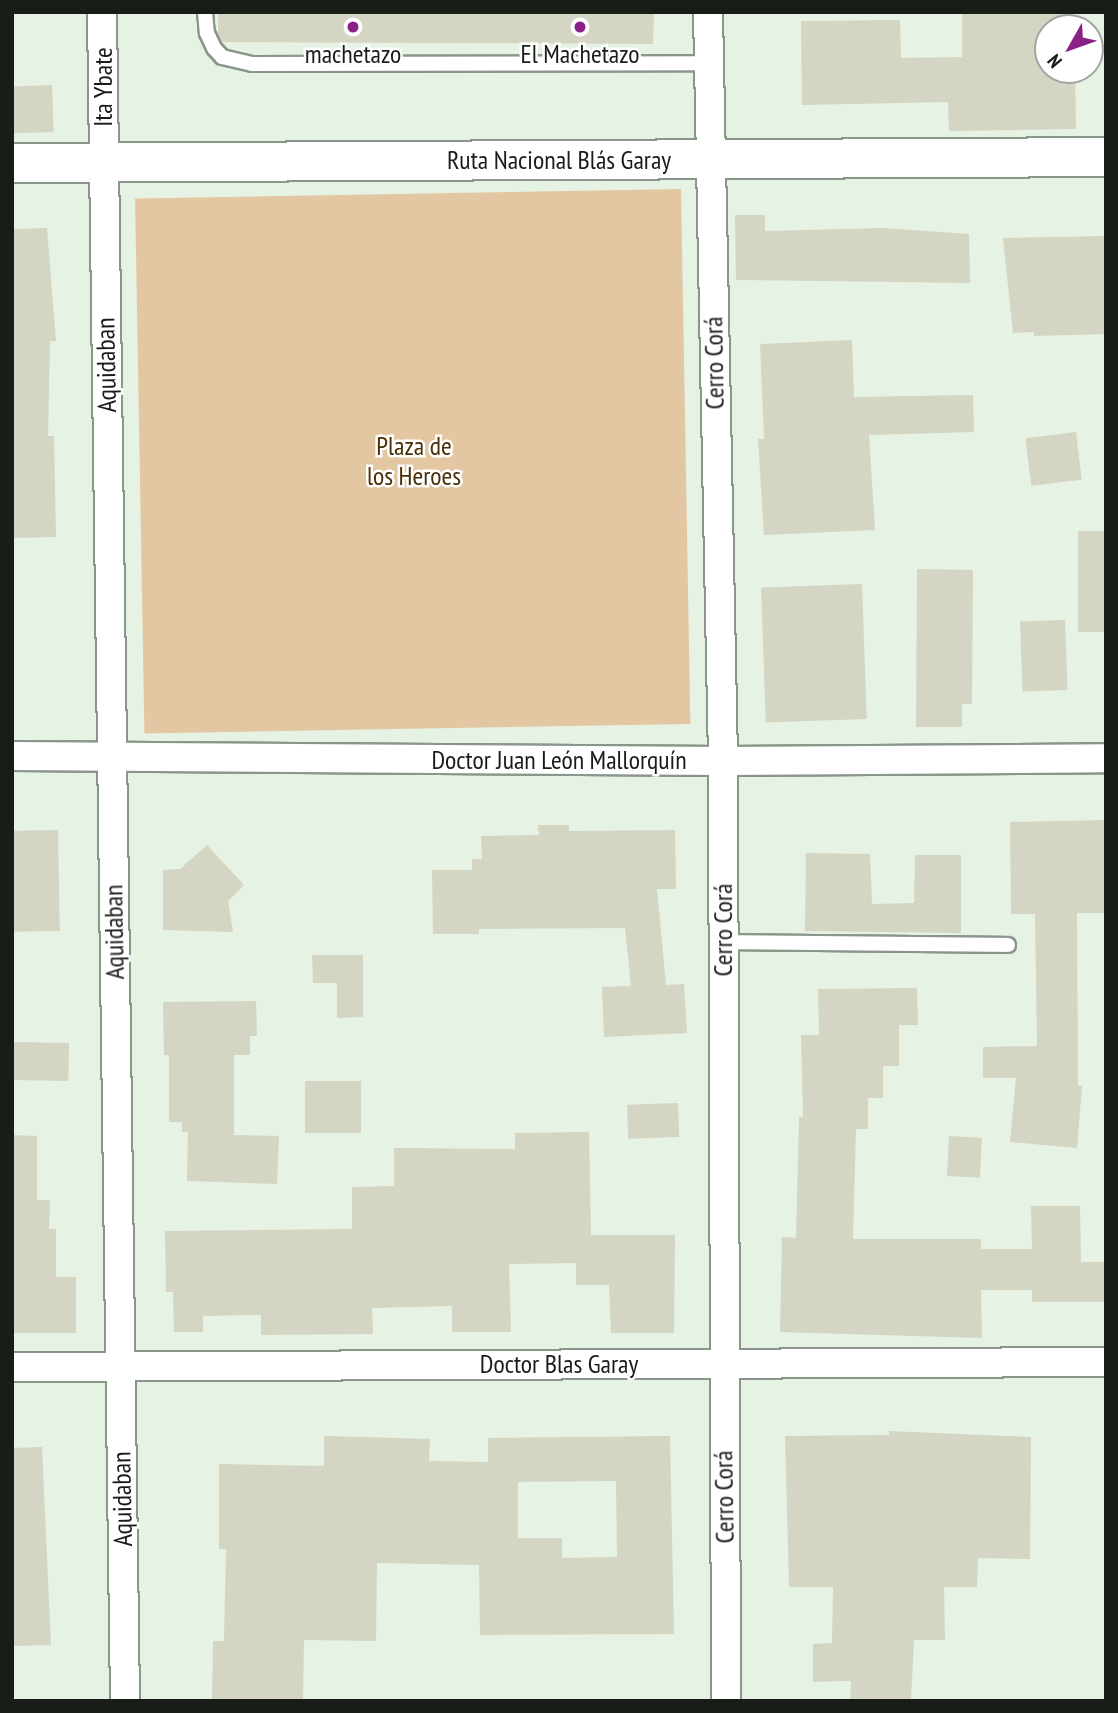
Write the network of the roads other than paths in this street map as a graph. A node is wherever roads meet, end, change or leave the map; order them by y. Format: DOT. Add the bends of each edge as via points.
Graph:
graph roads {
  1 [pos="102,12"];
  2 [pos="205,12"];
  3 [pos="708,12"];
  4 [pos="709,63"];
  5 [pos="1106,157"];
  6 [pos="709,159"];
  7 [pos="12,163"];
  8 [pos="103,163"];
  9 [pos="12,756"];
  10 [pos="112,756"];
  11 [pos="1106,758"];
  12 [pos="723,761"];
  13 [pos="723,942"];
  14 [pos="1008,945"];
  15 [pos="1106,1362"];
  16 [pos="723,1363"];
  17 [pos="120,1366"];
  18 [pos="12,1367"];
  19 [pos="125,1701"];
  20 [pos="726,1701"];
  1 -- 8 [label="street, Ita Ybate"];
  2 -- 4 [label="lane" via="214,48 222,57 251,64"];
  3 -- 4 [label="street, Cerro Corá"];
  4 -- 6 [label="street, Cerro Corá"];
  5 -- 6 [label="highway, Ruta Nacional Blás Garay"];
  6 -- 8 [label="highway, Ruta Nacional Blás Garay"];
  6 -- 12 [label="street, Cerro Corá"];
  7 -- 8 [label="highway, Ruta Nacional Blás Garay"];
  8 -- 10 [label="street, Aquidaban"];
  9 -- 10 [label="street, Doctor Juan León Mallorquín"];
  10 -- 12 [label="street, Doctor Juan León Mallorquín"];
  10 -- 17 [label="street, Aquidaban"];
  11 -- 12 [label="street, Doctor Juan León Mallorquín"];
  12 -- 13 [label="street, Cerro Corá"];
  13 -- 14 [label="lane"];
  13 -- 16 [label="street, Cerro Corá"];
  15 -- 16 [label="street, Doctor Blas Garay"];
  16 -- 17 [label="street, Doctor Blas Garay"];
  16 -- 20 [label="street, Cerro Corá"];
  17 -- 18 [label="street, Doctor Blas Garay"];
  17 -- 19 [label="street, Aquidaban"];
}
